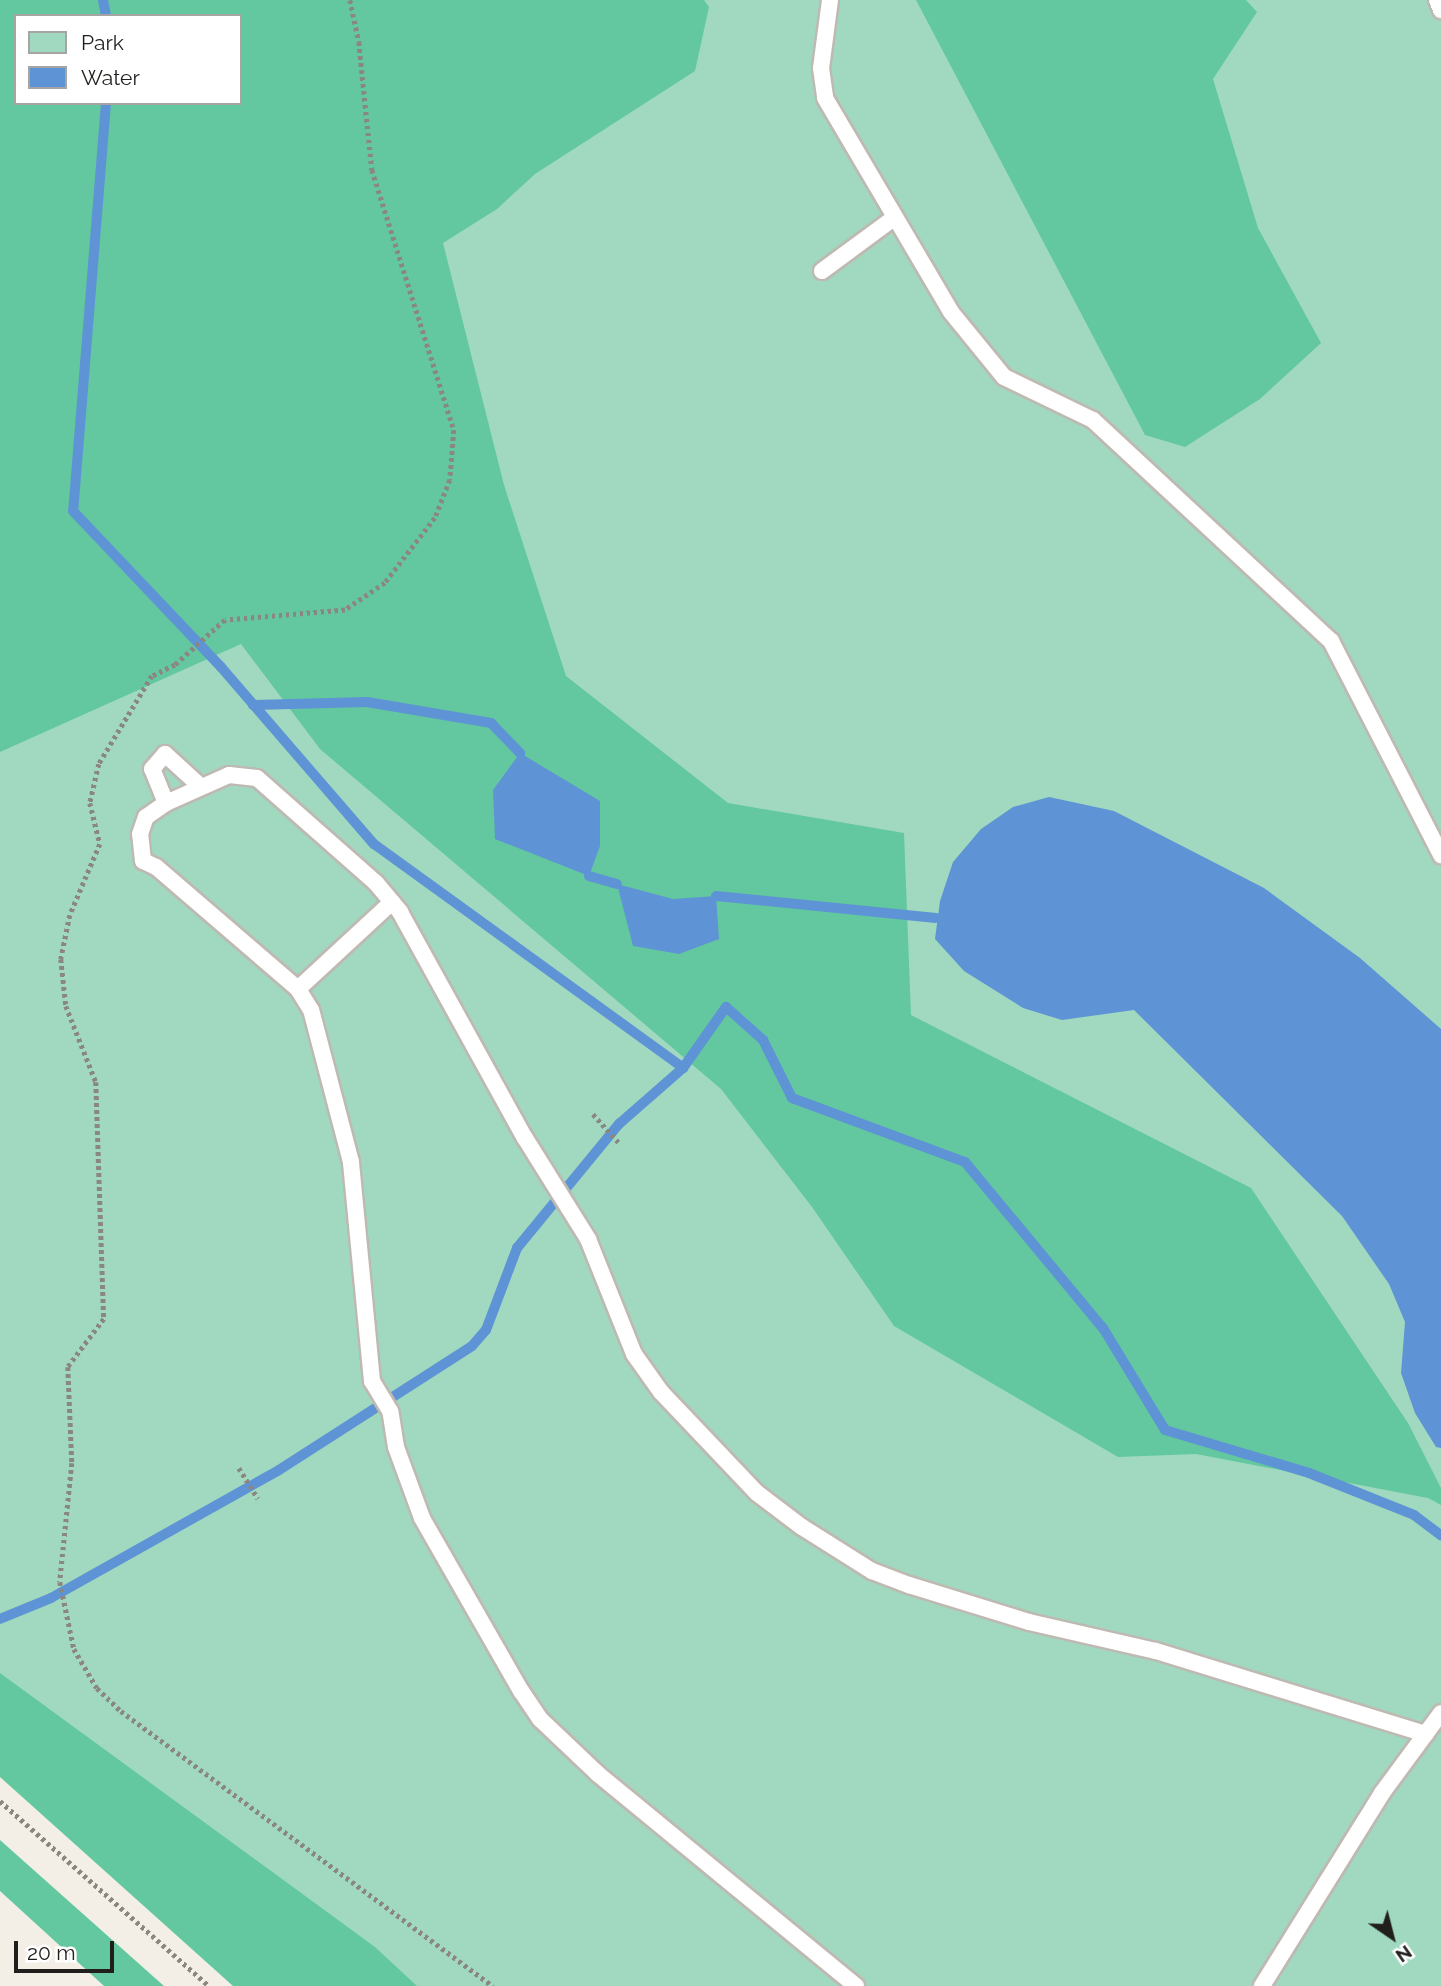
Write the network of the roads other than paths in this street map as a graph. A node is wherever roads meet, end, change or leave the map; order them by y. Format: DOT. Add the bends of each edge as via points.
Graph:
graph roads {
  1 [pos="830,0"];
  2 [pos="1437,0"];
  3 [pos="1441,10"];
  4 [pos="894,218"];
  5 [pos="822,271"];
  6 [pos="200,786"];
  7 [pos="166,803"];
  8 [pos="1441,855"];
  9 [pos="392,902"];
  10 [pos="298,989"];
  11 [pos="1441,1713"];
  12 [pos="1425,1734"];
  13 [pos="856,1986"];
  14 [pos="1262,1986"];
  1 -- 4 [label="lane" via="821,68 825,99"];
  2 -- 3 [label="lane"];
  4 -- 5 [label="lane"];
  4 -- 8 [label="lane" via="951,312 1004,377 1093,419 1331,641"];
  6 -- 7 [label="lane"];
  6 -- 7 [label="lane" via="165,754 152,769"];
  6 -- 9 [label="lane" via="245,775 269,785"];
  7 -- 10 [label="lane" via="146,817 140,834 143,861 156,867"];
  9 -- 10 [label="lane"];
  9 -- 12 [label="lane" via="588,1239 634,1354 661,1392 757,1493 872,1571 909,1585 1029,1622 1156,1651"];
  10 -- 13 [label="lane" via="311,1010 351,1162 372,1381 390,1411 396,1447 422,1518 540,1719 719,1878"];
  11 -- 12 [label="lane"];
  12 -- 14 [label="lane" via="1382,1793"];
}
